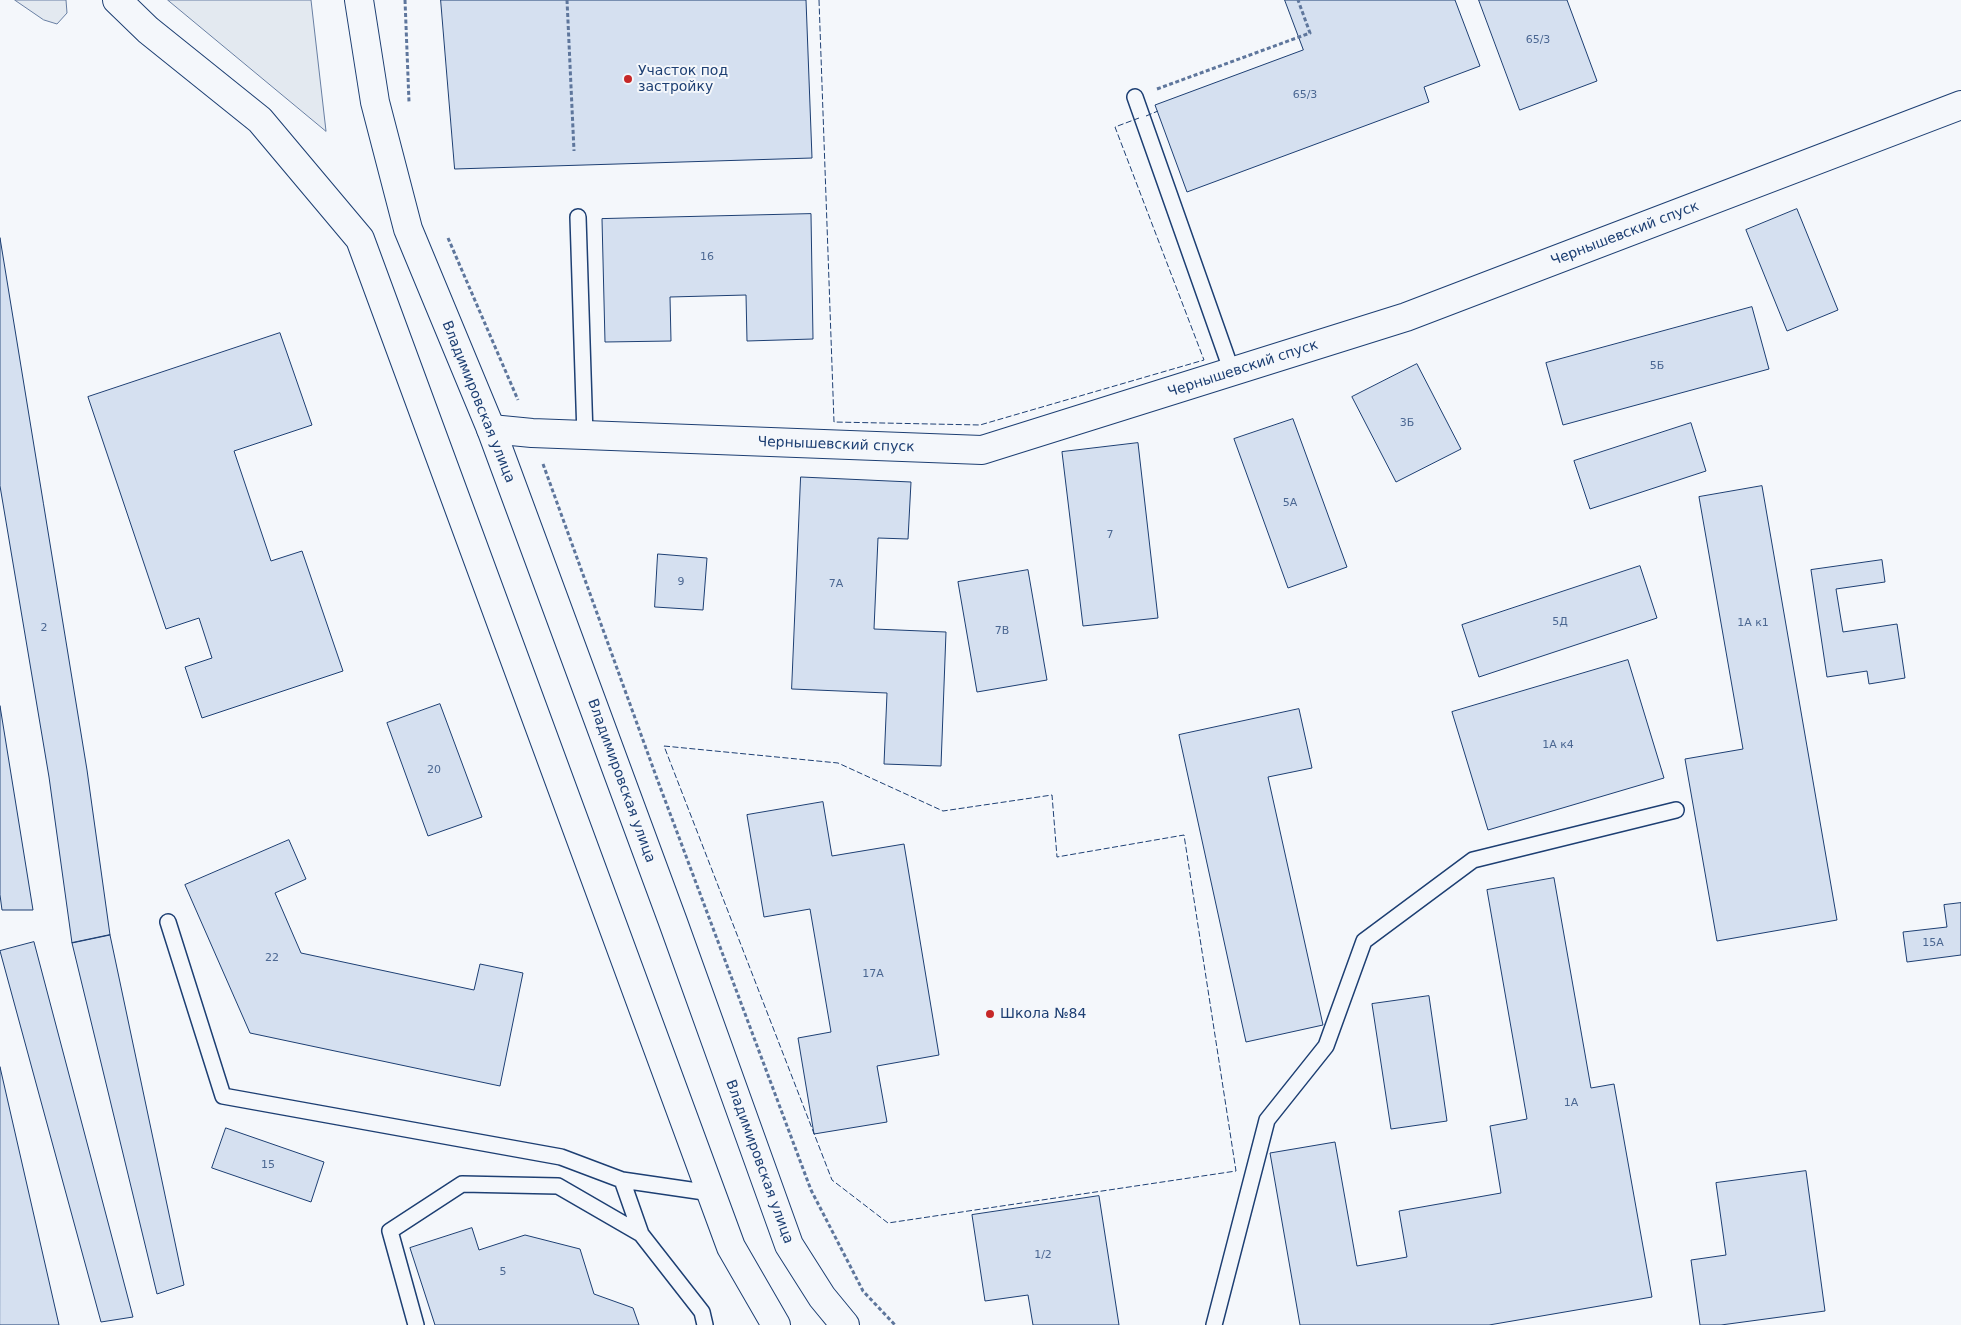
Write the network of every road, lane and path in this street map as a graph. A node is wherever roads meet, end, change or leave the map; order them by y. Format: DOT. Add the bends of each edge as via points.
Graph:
graph roads {
  1 [pos="116,0"];
  2 [pos="359,0"];
  3 [pos="405,0"];
  4 [pos="567,0"];
  5 [pos="1298,0"];
  6 [pos="1135,97"];
  7 [pos="409,105"];
  8 [pos="1961,106"];
  9 [pos="574,152"];
  10 [pos="578,217"];
  11 [pos="446,234"];
  12 [pos="1232,372"];
  13 [pos="491,429"];
  14 [pos="532,433"];
  15 [pos="585,436"];
  16 [pos="1676,810"];
  17 [pos="168,922"];
  18 [pos="622,1180"];
  19 [pos="710,1193"];
  20 [pos="641,1234"];
  21 [pos="416,1325"];
  22 [pos="705,1325"];
  23 [pos="776,1325"];
  24 [pos="845,1325"];
  25 [pos="895,1325"];
  26 [pos="1214,1325"];
  1 -- 19 [label="main road" via="148,30 260,120 360,238"];
  2 -- 13 [label="main road, Владимировская улица" via="375,102 408,229"];
  3 -- 7 [label="path"];
  4 -- 9 [label="path"];
  5 -- 6 [label="path" via="1310,33"];
  6 -- 12 [label="lane"];
  8 -- 12 [label="main road, Чернышевский спуск" via="1406,317"];
  10 -- 15 [label="lane"];
  11 -- 14 [label="path"];
  12 -- 15 [label="main road, Чернышевский спуск" via="982,450"];
  13 -- 14 [label="main road, Чернышевский спуск"];
  13 -- 24 [label="main road, Владимировская улица" via="788,1245"];
  14 -- 15 [label="main road, Чернышевский спуск"];
  14 -- 25 [label="path" via="811,1190 863,1291"];
  16 -- 26 [label="lane" via="1473,860 1364,941 1326,1046 1267,1120"];
  17 -- 18 [label="lane" via="223,1096 561,1157"];
  18 -- 19 [label="lane"];
  18 -- 20 [label="lane"];
  19 -- 23 [label="main road" via="731,1248"];
  20 -- 21 [label="lane" via="558,1186 462,1184 390,1231"];
  20 -- 22 [label="lane" via="702,1312"];
}
